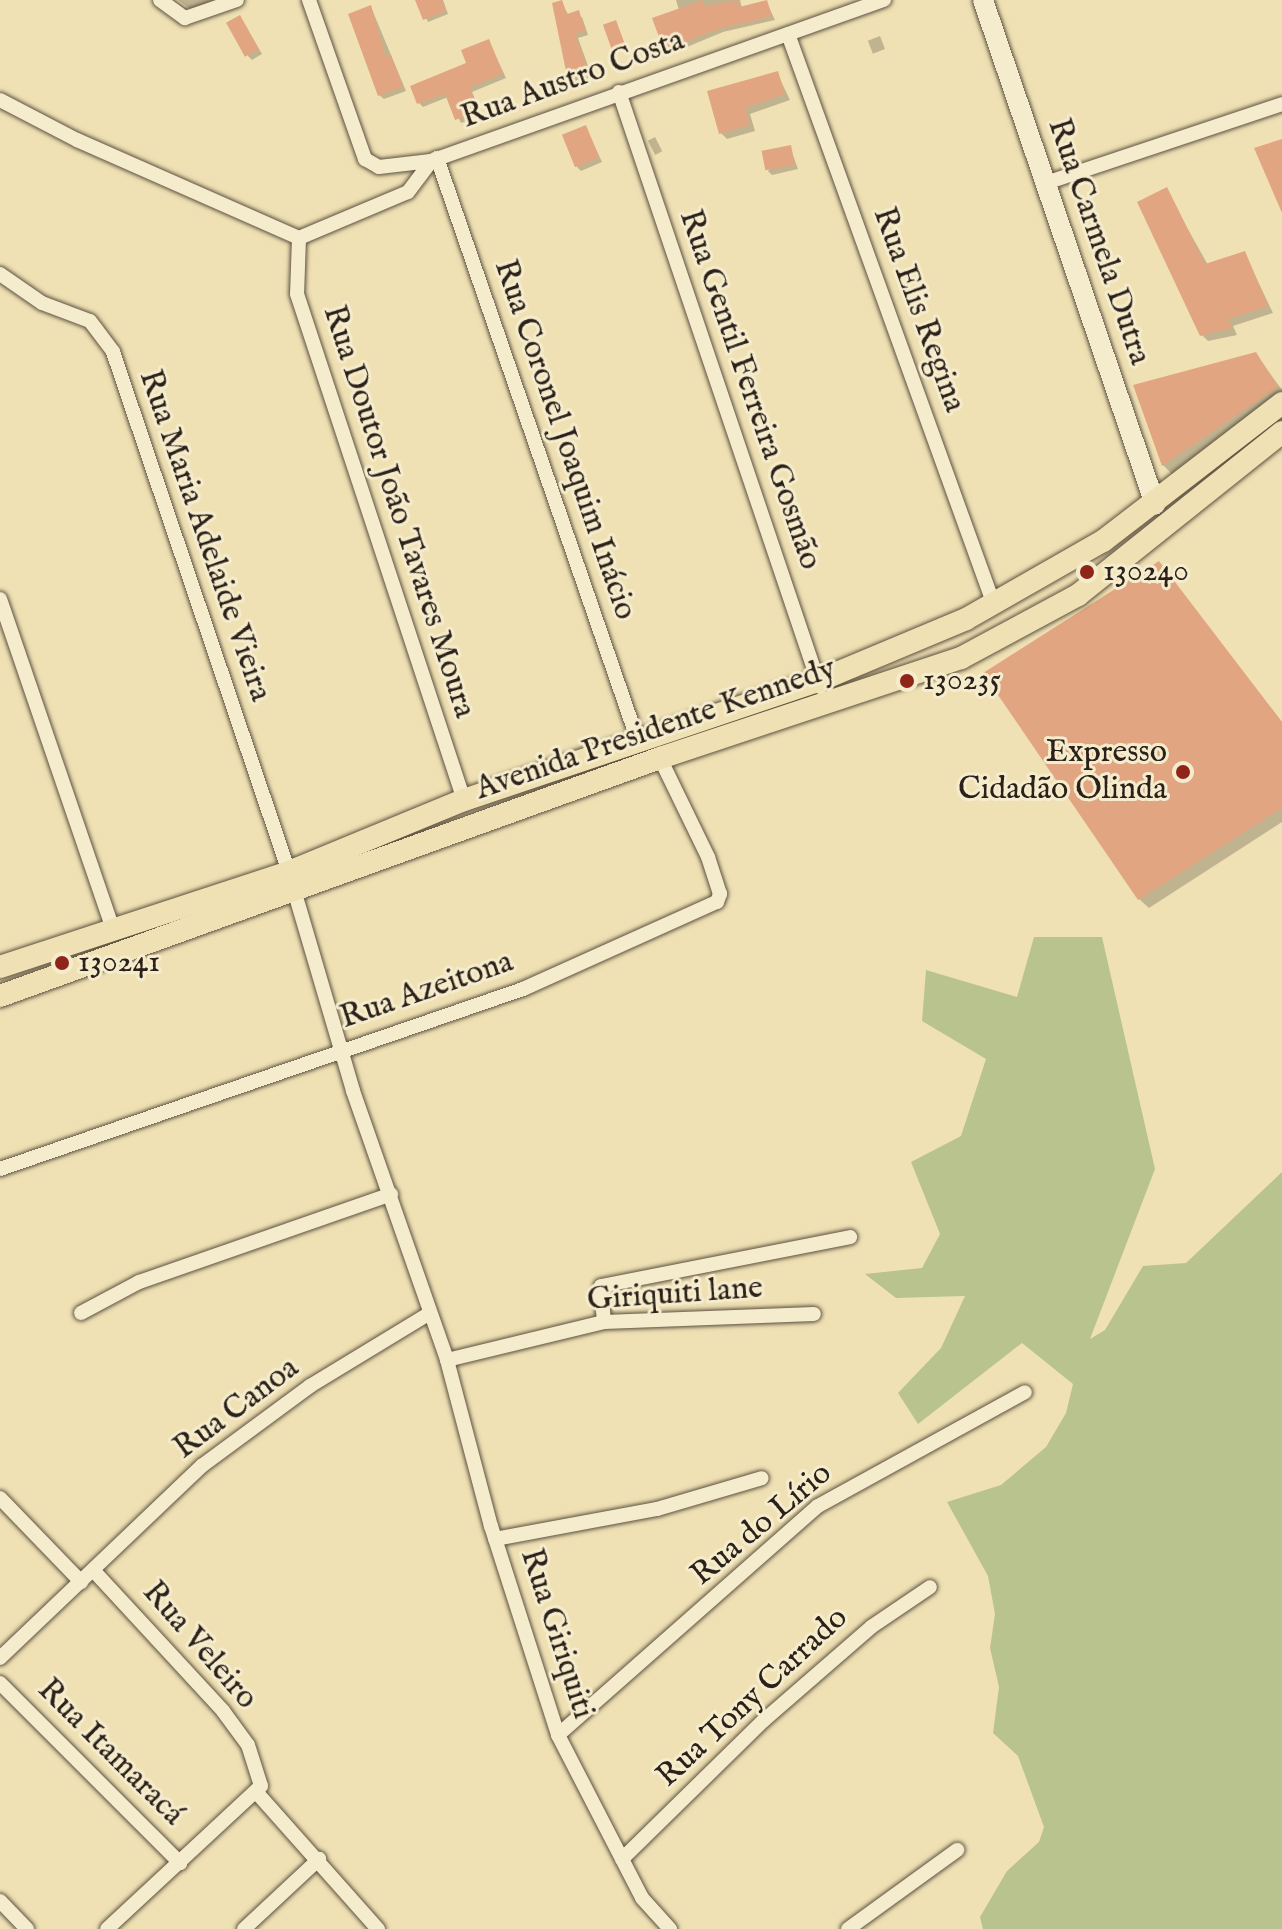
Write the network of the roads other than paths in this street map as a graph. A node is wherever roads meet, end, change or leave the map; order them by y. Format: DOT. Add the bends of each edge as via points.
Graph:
graph roads {
  1 [pos="160,0"];
  2 [pos="237,0"];
  3 [pos="309,0"];
  4 [pos="884,0"];
  5 [pos="987,1"];
  6 [pos="788,34"];
  7 [pos="619,92"];
  8 [pos="0,100"];
  9 [pos="1282,104"];
  10 [pos="434,160"];
  11 [pos="1046,183"];
  12 [pos="299,238"];
  13 [pos="0,274"];
  14 [pos="1282,403"];
  15 [pos="1282,432"];
  16 [pos="1155,504"];
  17 [pos="0,599"];
  18 [pos="994,605"];
  19 [pos="818,681"];
  20 [pos="824,706"];
  21 [pos="638,741"];
  22 [pos="660,758"];
  23 [pos="464,800"];
  24 [pos="292,881"];
  25 [pos="112,927"];
  26 [pos="0,967"];
  27 [pos="0,996"];
  28 [pos="341,1050"];
  29 [pos="0,1169"];
  30 [pos="391,1194"];
  31 [pos="850,1237"];
  32 [pos="81,1313"];
  33 [pos="814,1314"];
  34 [pos="431,1316"];
  35 [pos="604,1322"];
  36 [pos="447,1360"];
  37 [pos="1025,1392"];
  38 [pos="762,1478"];
  39 [pos="0,1498"];
  40 [pos="495,1539"];
  41 [pos="93,1570"];
  42 [pos="81,1582"];
  43 [pos="930,1587"];
  44 [pos="0,1658"];
  45 [pos="3,1692"];
  46 [pos="558,1735"];
  47 [pos="258,1794"];
  48 [pos="957,1850"];
  49 [pos="319,1859"];
  50 [pos="622,1859"];
  51 [pos="180,1863"];
  52 [pos="0,1901"];
  53 [pos="372,1927"];
  54 [pos="27,1929"];
  55 [pos="107,1929"];
  56 [pos="244,1929"];
  57 [pos="670,1929"];
  58 [pos="848,1929"];
  1 -- 2 [label="street" via="185,18"];
  3 -- 10 [label="street" via="365,159 379,167"];
  4 -- 6 [label="street, Rua Austro Costa"];
  5 -- 11 [label="street, Rua Carmela Dutra"];
  6 -- 7 [label="street, Rua Austro Costa"];
  6 -- 18 [label="street, Rua Elis Regina"];
  7 -- 10 [label="street, Rua Austro Costa"];
  7 -- 19 [label="street, Rua Gentil Ferreira Gosmão"];
  8 -- 12 [label="street" via="77,140"];
  9 -- 11 [label="street"];
  10 -- 12 [label="street, Rua Austro Costa" via="408,192"];
  10 -- 21 [label="street, Rua Coronel Joaquim Inácio"];
  11 -- 16 [label="street, Rua Carmela Dutra"];
  12 -- 23 [label="street, Rua Doutor João Tavares Moura" via="297,294"];
  13 -- 24 [label="street, Rua Maria Adelaide Vieira" via="42,303 90,321 113,352"];
  14 -- 16 [label="main road, Avenida Presidente Kennedy"];
  15 -- 20 [label="main road, Avenida Presidente Kennedy" via="1047,616 961,658"];
  16 -- 18 [label="main road, Avenida Presidente Kennedy" via="1075,560"];
  17 -- 25 [label="street"];
  18 -- 19 [label="main road, Avenida Presidente Kennedy"];
  19 -- 20 [label="street, Rua Gentil Ferreira Gosmão"];
  19 -- 21 [label="main road, Avenida Presidente Kennedy"];
  20 -- 22 [label="main road, Avenida Presidente Kennedy"];
  21 -- 23 [label="main road, Avenida Presidente Kennedy"];
  22 -- 24 [label="main road, Avenida Presidente Kennedy"];
  22 -- 28 [label="street, Rua Azeitona" via="720,894 717,902 523,989"];
  23 -- 24 [label="main road, Avenida Presidente Kennedy"];
  24 -- 25 [label="main road, Avenida Presidente Kennedy"];
  24 -- 27 [label="main road, Avenida Presidente Kennedy"];
  24 -- 28 [label="street"];
  25 -- 26 [label="main road, Avenida Presidente Kennedy"];
  28 -- 29 [label="street, Rua Azeitona"];
  28 -- 30 [label="street"];
  30 -- 32 [label="street" via="139,1282"];
  30 -- 34 [label="street"];
  31 -- 35 [label="street" via="601,1286"];
  33 -- 35 [label="street, Giriquiti lane"];
  34 -- 36 [label="street, Rua Giriquiti"];
  34 -- 41 [label="street, Rua Canoa" via="253,1426 203,1465"];
  35 -- 36 [label="street, Giriquiti lane"];
  36 -- 40 [label="street, Rua Giriquiti"];
  37 -- 46 [label="street, Rua do Lírio" via="818,1506"];
  38 -- 40 [label="street" via="657,1509"];
  39 -- 42 [label="street"];
  40 -- 46 [label="street, Rua Giriquiti"];
  41 -- 42 [label="street, Rua Canoa"];
  41 -- 47 [label="street, Rua Veleiro" via="215,1702 258,1765"];
  42 -- 44 [label="street, Rua Canoa"];
  43 -- 50 [label="street, Rua Tony Carrado" via="835,1658"];
  45 -- 51 [label="street, Rua Itamaracá"];
  46 -- 50 [label="street, Rua Giriquiti"];
  47 -- 49 [label="street"];
  47 -- 51 [label="street"];
  48 -- 58 [label="street"];
  49 -- 53 [label="street"];
  49 -- 56 [label="street"];
  50 -- 57 [label="street, Rua Giriquiti" via="642,1898"];
  51 -- 55 [label="street"];
  52 -- 54 [label="street"];
}
